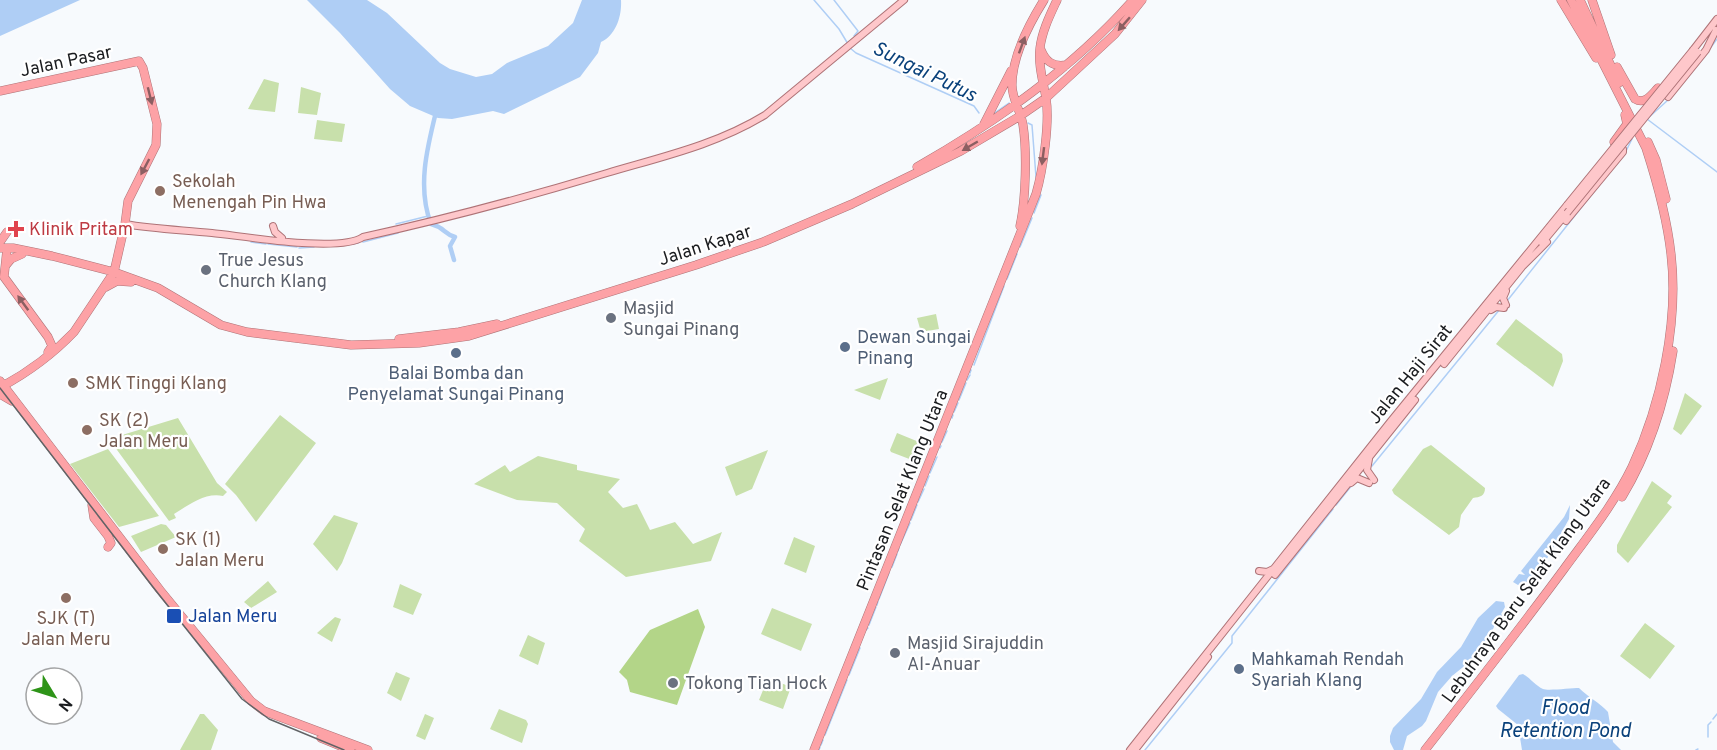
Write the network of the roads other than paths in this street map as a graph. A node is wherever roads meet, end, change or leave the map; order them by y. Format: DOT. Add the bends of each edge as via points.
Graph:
graph roads {
  1 [pos="904,0"];
  2 [pos="1044,0"];
  3 [pos="1133,0"];
  4 [pos="1142,0"];
  5 [pos="1561,0"];
  6 [pos="1571,0"];
  7 [pos="1580,0"];
  8 [pos="1592,1"];
  9 [pos="1056,2"];
  10 [pos="1717,19"];
  11 [pos="1717,30"];
  12 [pos="1040,46"];
  13 [pos="1696,51"];
  14 [pos="1610,52"];
  15 [pos="1015,64"];
  16 [pos="1067,65"];
  17 [pos="1057,74"];
  18 [pos="1061,85"];
  19 [pos="1043,86"];
  20 [pos="1658,88"];
  21 [pos="1619,89"];
  22 [pos="0,91"];
  23 [pos="1668,97"];
  24 [pos="1046,98"];
  25 [pos="1016,106"];
  26 [pos="1004,114"];
  27 [pos="1046,115"];
  28 [pos="1020,116"];
  29 [pos="1008,123"];
  30 [pos="983,126"];
  31 [pos="1000,129"];
  32 [pos="1024,135"];
  33 [pos="1614,142"];
  34 [pos="1040,178"];
  35 [pos="1024,180"];
  36 [pos="1023,197"];
  37 [pos="1035,197"];
  38 [pos="125,223"];
  39 [pos="273,226"];
  40 [pos="7,232"];
  41 [pos="239,236"];
  42 [pos="363,237"];
  43 [pos="282,238"];
  44 [pos="0,242"];
  45 [pos="1017,242"];
  46 [pos="2,251"];
  47 [pos="22,255"];
  48 [pos="5,266"];
  49 [pos="1523,266"];
  50 [pos="114,272"];
  51 [pos="108,281"];
  52 [pos="1510,282"];
  53 [pos="144,284"];
  54 [pos="103,290"];
  55 [pos="214,320"];
  56 [pos="80,322"];
  57 [pos="1469,333"];
  58 [pos="48,337"];
  59 [pos="1,387"];
  60 [pos="1402,416"];
  61 [pos="1363,455"];
  62 [pos="1357,470"];
  63 [pos="1340,495"];
  64 [pos="1325,509"];
  65 [pos="109,532"];
  66 [pos="1304,535"];
  67 [pos="108,547"];
  68 [pos="1278,565"];
  69 [pos="1268,578"];
  70 [pos="1253,595"];
  71 [pos="1242,615"];
  72 [pos="1159,720"];
  73 [pos="1150,732"];
  74 [pos="334,737"];
  75 [pos="350,750"];
  76 [pos="361,750"];
  77 [pos="368,750"];
  78 [pos="814,750"];
  79 [pos="1130,750"];
  80 [pos="1136,750"];
  81 [pos="1425,750"];
  82 [pos="1431,750"];
  1 -- 42 [label="main road" via="765,115 721,138 591,178"];
  15 -- 2 [label="highway, Pintasan Selat Klang Utara, one-way"];
  3 -- 16 [label="highway, Jalan Kapar"];
  4 -- 18 [label="highway, Jalan Kapar, one-way" via="1119,30"];
  5 -- 21 [label="highway"];
  6 -- 21 [label="highway, Lebuhraya Baru Selat Klang Utara"];
  7 -- 21 [label="highway, Lebuhraya Baru Selat Klang Utara"];
  8 -- 14 [label="highway"];
  9 -- 12 [label="highway, Pintasan Selat Klang Utara"];
  10 -- 13 [label="main road, Jalan Haji Sirat"];
  11 -- 13 [label="main road, Jalan Haji Sirat"];
  11 -- 23 [label="main road"];
  12 -- 16 [label="highway" via="1051,64"];
  12 -- 19 [label="highway, Pintasan Selat Klang Utara"];
  13 -- 49 [label="main road, Jalan Haji Sirat, bridge"];
  13 -- 61 [label="main road, Jalan Haji Sirat, bridge"];
  14 -- 20 [label="highway" via="1635,99 1648,99"];
  14 -- 21 [label="highway"];
  15 -- 25 [label="highway, Pintasan Selat Klang Utara" via="1012,84"];
  15 -- 30 [label="highway"];
  16 -- 17 [label="highway, Jalan Kapar"];
  17 -- 18 [label="highway" via="1052,84"];
  17 -- 19 [label="highway, Jalan Kapar"];
  18 -- 24 [label="highway, Jalan Kapar"];
  18 -- 27 [label="highway"];
  19 -- 24 [label="highway, Pintasan Selat Klang Utara"];
  19 -- 25 [label="highway, Jalan Kapar"];
  21 -- 33 [label="highway" via="1627,124"];
  21 -- 81 [label="highway, Lebuhraya Baru Selat Klang Utara" via="1654,173 1671,255 1669,342 1655,408 1631,468 1604,514"];
  21 -- 82 [label="highway, Lebuhraya Baru Selat Klang Utara" via="1656,159 1675,252 1674,340 1659,411 1635,473 1609,516"];
  22 -- 38 [label="highway, Jalan Pasar, one-way" via="139,62 157,124 157,137 154,151 130,194"];
  24 -- 27 [label="highway, Pintasan Selat Klang Utara"];
  24 -- 28 [label="highway, Jalan Kapar"];
  25 -- 26 [label="highway, Jalan Kapar"];
  25 -- 28 [label="highway, Pintasan Selat Klang Utara"];
  26 -- 29 [label="highway" via="1010,117"];
  26 -- 30 [label="highway, Jalan Kapar"];
  27 -- 34 [label="highway, Pintasan Selat Klang Utara, one-way"];
  28 -- 29 [label="highway, Jalan Kapar"];
  28 -- 32 [label="highway, Pintasan Selat Klang Utara"];
  29 -- 31 [label="highway, Jalan Kapar"];
  30 -- 55 [label="highway, Jalan Kapar" via="903,175 813,218 497,324 433,336 360,341 252,330"];
  31 -- 32 [label="highway" via="1013,128"];
  31 -- 55 [label="highway, Jalan Kapar, one-way" via="804,226 486,332 419,343 351,345 247,332"];
  32 -- 35 [label="highway, Pintasan Selat Klang Utara"];
  33 -- 49 [label="main road" via="1623,152"];
  34 -- 35 [label="highway" via="1033,187"];
  34 -- 37 [label="highway, Pintasan Selat Klang Utara"];
  35 -- 36 [label="highway, Pintasan Selat Klang Utara"];
  36 -- 37 [label="highway" via="1029,189"];
  36 -- 45 [label="highway, Pintasan Selat Klang Utara"];
  37 -- 45 [label="highway, Pintasan Selat Klang Utara"];
  38 -- 41 [label="main road"];
  38 -- 50 [label="highway"];
  39 -- 43 [label="main road"];
  40 -- 44 [label="highway"];
  41 -- 42 [label="main road" via="316,243"];
  41 -- 43 [label="main road"];
  42 -- 43 [label="main road"];
  45 -- 78 [label="highway, Pintasan Selat Klang Utara"];
  46 -- 47 [label="highway"];
  46 -- 48 [label="highway"];
  46 -- 50 [label="highway, Jalan Kapar" via="13,248"];
  47 -- 48 [label="highway"];
  47 -- 51 [label="highway" via="104,272"];
  58 -- 48 [label="highway, one-way" via="4,276"];
  49 -- 52 [label="main road, Jalan Haji Sirat"];
  50 -- 51 [label="highway"];
  50 -- 53 [label="highway, Jalan Kapar"];
  51 -- 54 [label="highway"];
  52 -- 57 [label="main road, Jalan Haji Sirat"];
  52 -- 57 [label="main road" via="1503,305 1493,308"];
  53 -- 54 [label="highway, Jalan Kapar" via="117,281"];
  53 -- 55 [label="highway, Jalan Kapar" via="167,292"];
  54 -- 56 [label="highway"];
  56 -- 58 [label="highway" via="60,341"];
  56 -- 59 [label="highway" via="58,347"];
  57 -- 60 [label="main road, Jalan Haji Sirat"];
  58 -- 59 [label="highway" via="52,344 49,351"];
  59 -- 65 [label="highway" via="92,505 94,518"];
  59 -- 74 [label="highway" via="250,700 264,711"];
  60 -- 62 [label="main road, Jalan Haji Sirat"];
  60 -- 63 [label="main road" via="1367,462 1372,482 1354,479"];
  61 -- 62 [label="main road"];
  61 -- 64 [label="main road, Jalan Haji Sirat"];
  62 -- 63 [label="main road, Jalan Haji Sirat"];
  62 -- 64 [label="main road"];
  63 -- 64 [label="main road, Jalan Haji Sirat"];
  64 -- 66 [label="main road, Jalan Haji Sirat"];
  65 -- 67 [label="highway"];
  65 -- 75 [label="highway" via="252,707"];
  66 -- 68 [label="main road, Jalan Haji Sirat"];
  66 -- 69 [label="main road"];
  66 -- 71 [label="main road, Jalan Haji Sirat"];
  68 -- 69 [label="main road, Jalan Haji Sirat"];
  68 -- 70 [label="main road" via="1260,573 1262,580"];
  69 -- 70 [label="main road, Jalan Haji Sirat"];
  69 -- 71 [label="main road"];
  70 -- 79 [label="main road, Jalan Haji Sirat"];
  71 -- 72 [label="main road, Jalan Haji Sirat"];
  72 -- 73 [label="main road, Jalan Haji Sirat"];
  72 -- 73 [label="main road" via="1159,730"];
  73 -- 80 [label="main road, Jalan Haji Sirat"];
  74 -- 76 [label="highway"];
  74 -- 77 [label="highway"];
}
